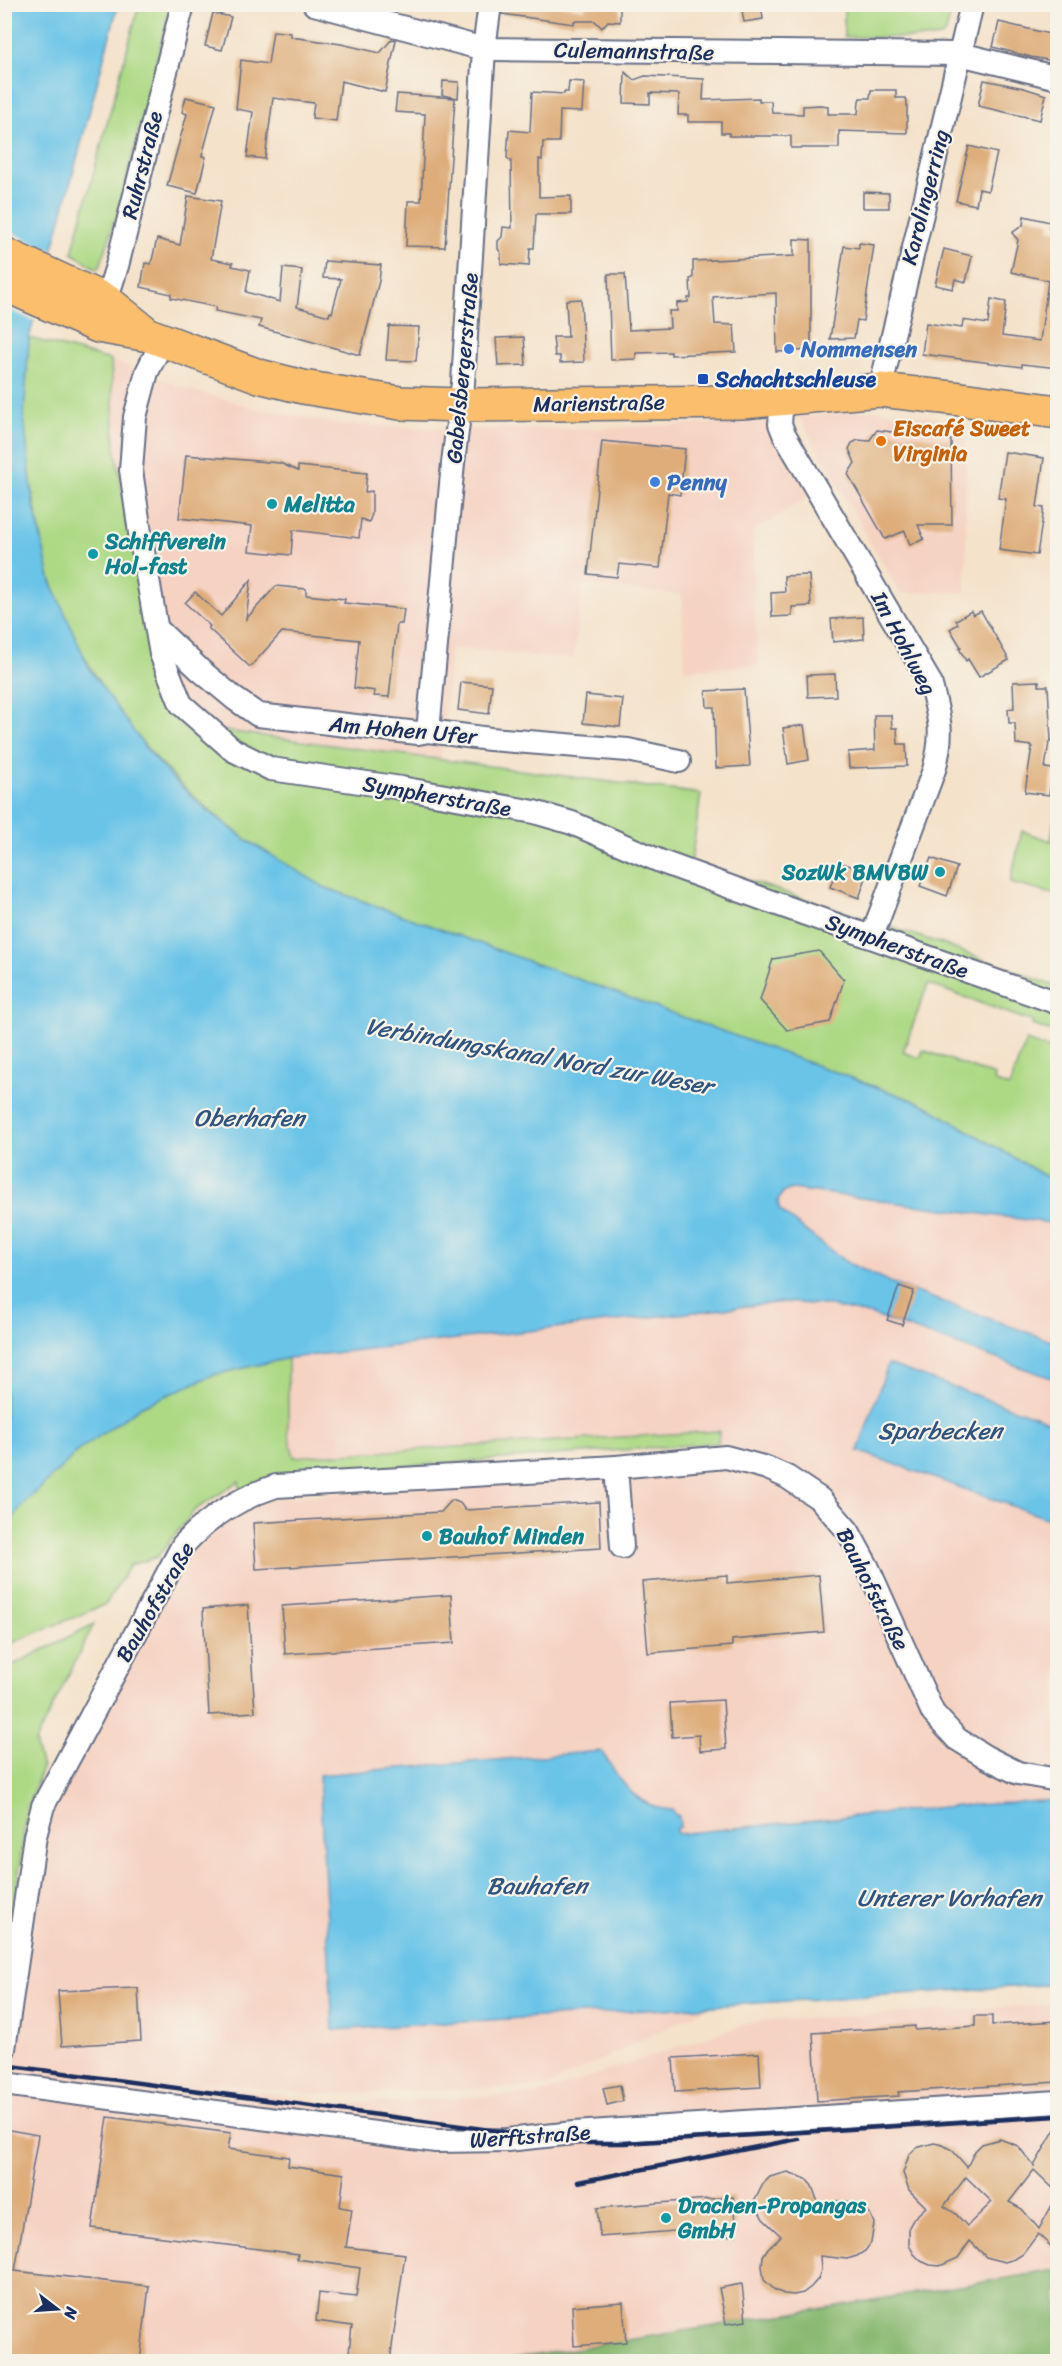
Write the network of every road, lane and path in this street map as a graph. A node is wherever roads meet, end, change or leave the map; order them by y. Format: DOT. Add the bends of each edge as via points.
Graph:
graph roads {
  1 [pos="183,4"];
  2 [pos="314,4"];
  3 [pos="490,4"];
  4 [pos="972,4"];
  5 [pos="484,49"];
  6 [pos="960,54"];
  7 [pos="1058,78"];
  8 [pos="4,254"];
  9 [pos="4,284"];
  10 [pos="60,294"];
  11 [pos="102,313"];
  12 [pos="156,337"];
  13 [pos="880,390"];
  14 [pos="782,399"];
  15 [pos="461,405"];
  16 [pos="1058,412"];
  17 [pos="157,629"];
  18 [pos="428,731"];
  19 [pos="679,761"];
  20 [pos="872,936"];
  21 [pos="1058,1003"];
  22 [pos="616,1467"];
  23 [pos="622,1547"];
  24 [pos="1058,1780"];
  25 [pos="4,2049"];
  26 [pos="4,2084"];
  27 [pos="1058,2102"];
  1 -- 11 [label="street, Ruhrstraße"];
  2 -- 5 [label="street, Culemannstraße"];
  3 -- 5 [label="street, Gabelsbergerstraße"];
  4 -- 6 [label="street, Karolingerring"];
  5 -- 6 [label="street, Culemannstraße"];
  5 -- 15 [label="street, Gabelsbergerstraße"];
  6 -- 7 [label="street, Culemannstraße"];
  6 -- 13 [label="street, Karolingerring"];
  8 -- 10 [label="main road, Marienstraße"];
  9 -- 10 [label="main road, Marienstraße"];
  10 -- 11 [label="main road, Marienstraße"];
  11 -- 12 [label="main road, Marienstraße"];
  12 -- 15 [label="main road, Marienstraße" via="259,376 303,387 400,403"];
  12 -- 17 [label="street, Sympherstraße" via="135,417 131,470"];
  13 -- 14 [label="main road, Marienstraße"];
  13 -- 16 [label="main road, Marienstraße"];
  14 -- 15 [label="main road, Marienstraße"];
  14 -- 20 [label="street, Im Hohlweg" via="780,424 784,434 930,682 941,720 934,770"];
  15 -- 18 [label="street, Gabelsbergerstraße"];
  17 -- 18 [label="street, Am Hohen Ufer" via="200,670 258,715 418,734"];
  17 -- 20 [label="street, Sympherstraße" via="161,654 181,704 233,750 271,769 534,812"];
  18 -- 19 [label="street, Am Hohen Ufer" via="628,750"];
  20 -- 21 [label="street, Sympherstraße"];
  22 -- 23 [label="street"];
  22 -- 24 [label="street, Bauhofstraße" via="726,1457 767,1468 820,1499 848,1531 863,1559 933,1713 957,1738 986,1757 1018,1773"];
  22 -- 25 [label="street, Bauhofstraße" via="276,1486 250,1494 201,1526 183,1545 163,1580 43,1806 35,1836"];
  26 -- 27 [label="street, Werftstraße" via="436,2141 507,2140"];
}
